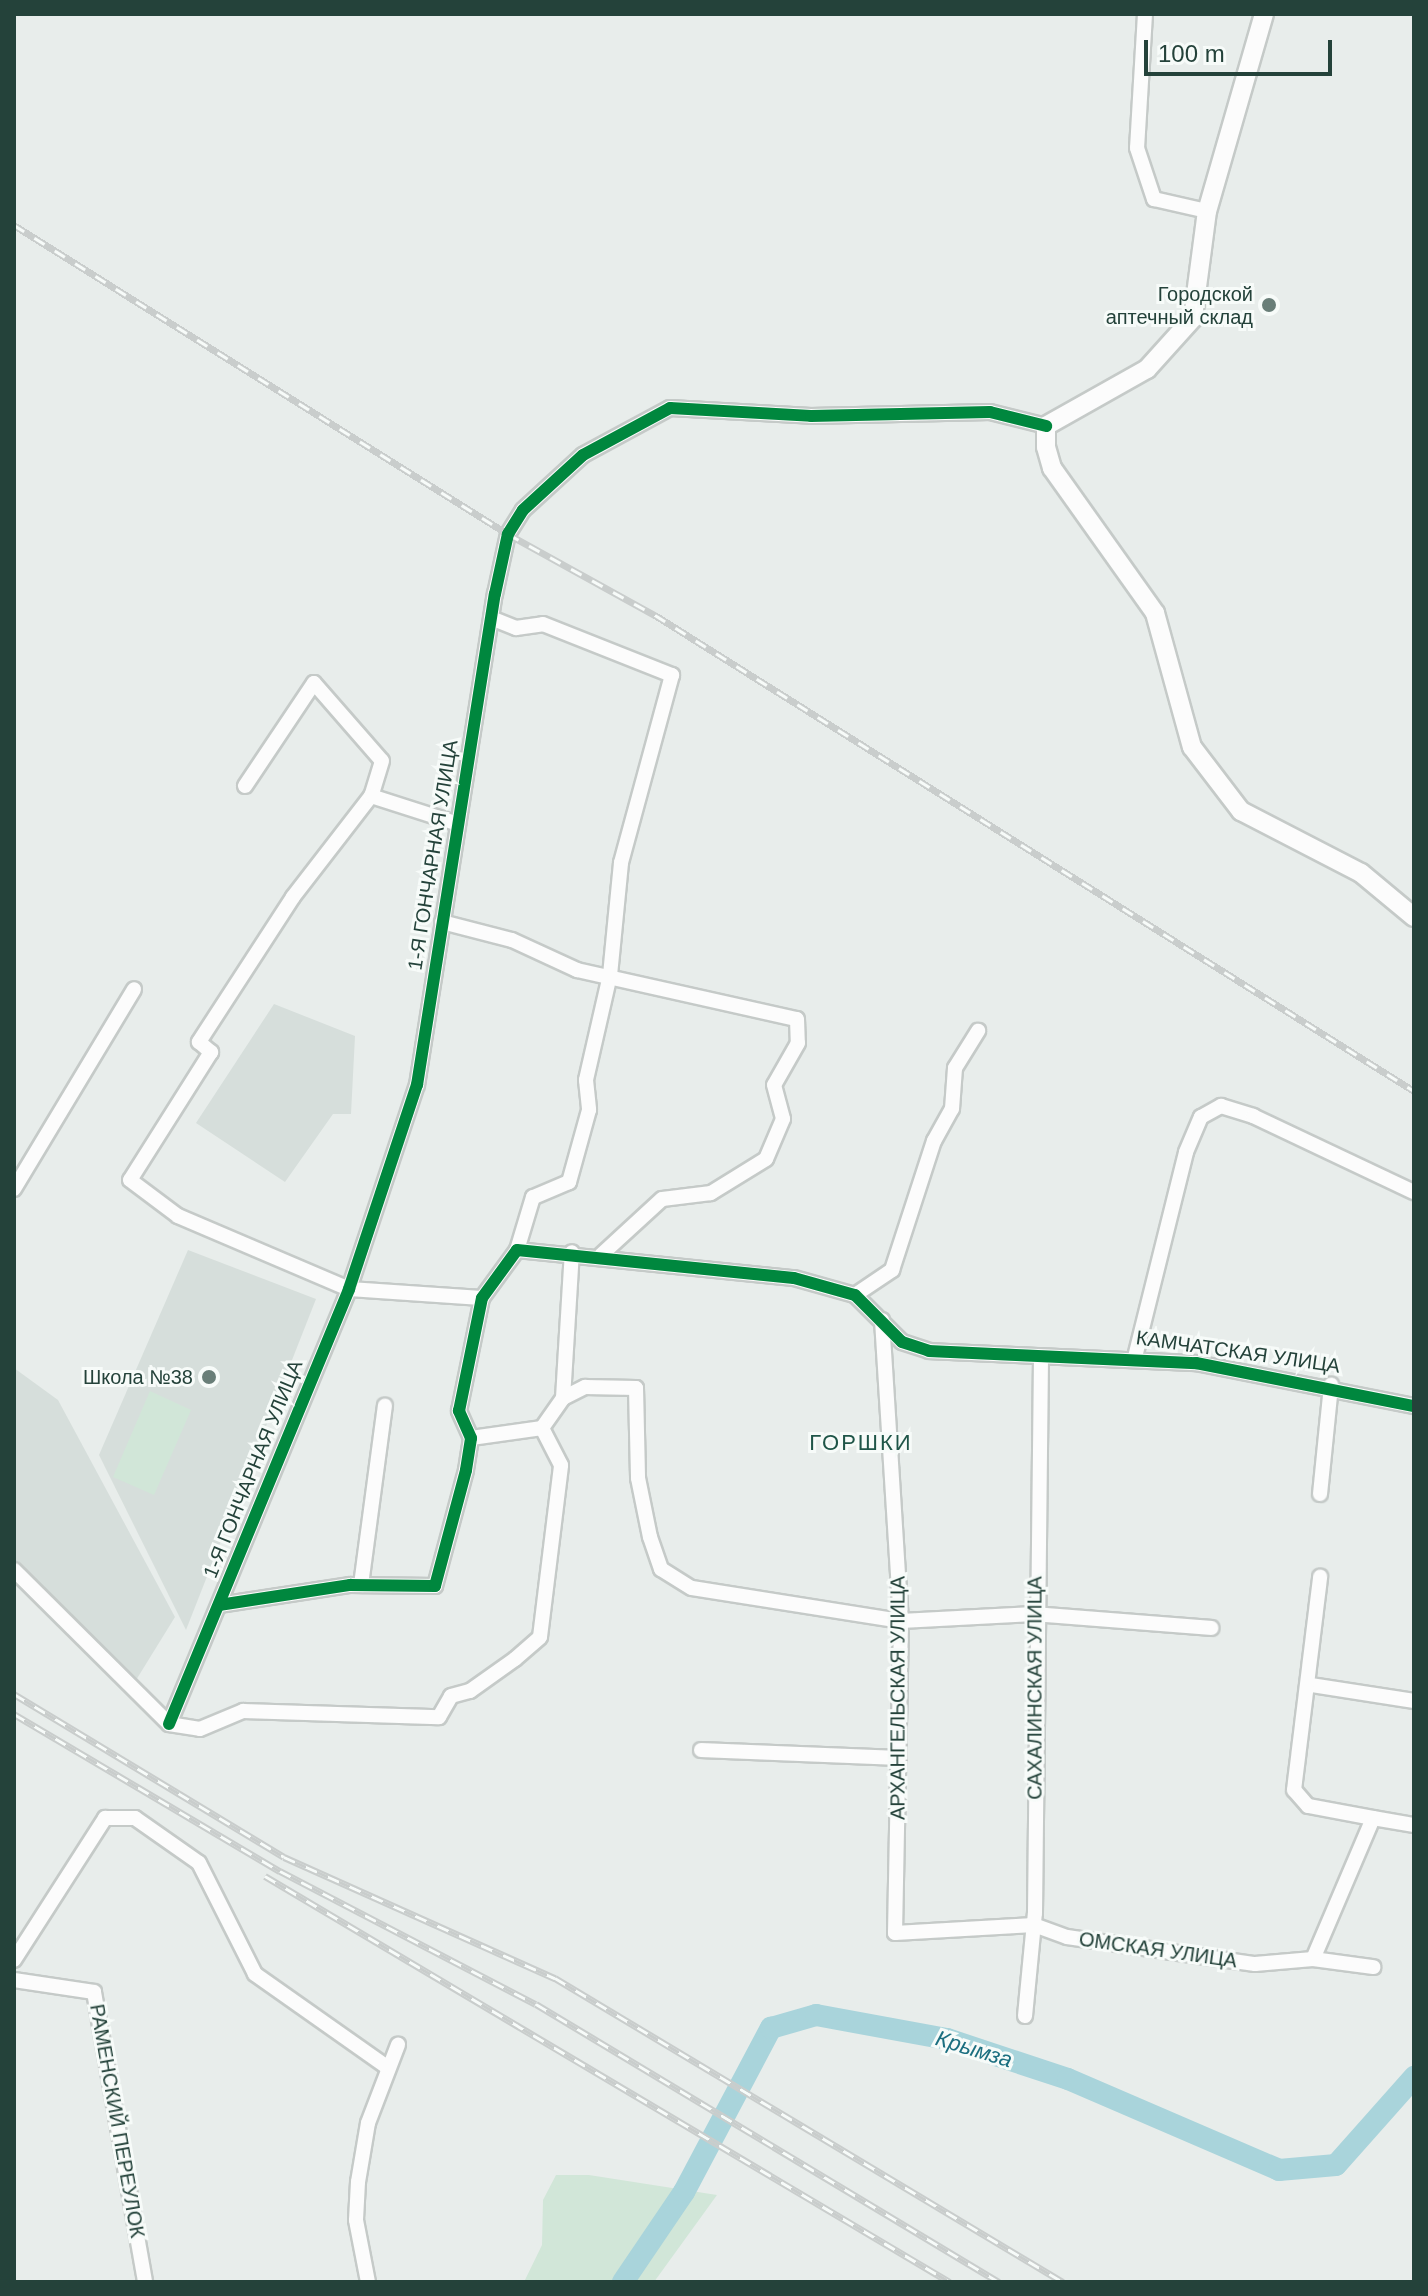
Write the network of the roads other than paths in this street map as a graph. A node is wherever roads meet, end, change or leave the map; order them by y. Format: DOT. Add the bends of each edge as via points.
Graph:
graph roads {
  1 [pos="1145,14"];
  2 [pos="1264,14"];
  3 [pos="1207,211"];
  4 [pos="1046,426"];
  5 [pos="491,618"];
  6 [pos="245,786"];
  7 [pos="371,796"];
  8 [pos="458,824"];
  9 [pos="1412,912"];
  10 [pos="442,922"];
  11 [pos="610,975"];
  12 [pos="134,989"];
  13 [pos="978,1031"];
  14 [pos="14,1189"];
  15 [pos="1414,1192"];
  16 [pos="517,1250"];
  17 [pos="572,1252"];
  18 [pos="601,1255"];
  19 [pos="349,1289"];
  20 [pos="855,1295"];
  21 [pos="482,1298"];
  22 [pos="882,1320"];
  23 [pos="1135,1357"];
  24 [pos="1041,1360"];
  25 [pos="1331,1385"];
  26 [pos="563,1398"];
  27 [pos="385,1406"];
  28 [pos="1414,1406"];
  29 [pos="542,1428"];
  30 [pos="471,1438"];
  31 [pos="1320,1494"];
  32 [pos="14,1570"];
  33 [pos="1320,1577"];
  34 [pos="361,1585"];
  35 [pos="219,1605"];
  36 [pos="1034,1614"];
  37 [pos="901,1621"];
  38 [pos="1211,1628"];
  39 [pos="1311,1685"];
  40 [pos="1414,1701"];
  41 [pos="169,1724"];
  42 [pos="701,1750"];
  43 [pos="899,1758"];
  44 [pos="1373,1818"];
  45 [pos="1414,1825"];
  46 [pos="1034,1925"];
  47 [pos="895,1933"];
  48 [pos="1313,1959"];
  49 [pos="14,1960"];
  50 [pos="1373,1967"];
  51 [pos="14,1980"];
  52 [pos="1025,2016"];
  53 [pos="398,2045"];
  54 [pos="387,2067"];
  55 [pos="145,2282"];
  56 [pos="368,2282"];
  1 -- 3 [label="street" via="1137,148 1154,199"];
  2 -- 3 [label="street"];
  3 -- 4 [label="street" via="1185,332 1103,399"];
  4 -- 5 [label="street, 1-Я ГОНЧАРНАЯ УЛИЦА" via="990,412 811,416 670,408 583,455 523,510 508,534"];
  4 -- 9 [label="street" via="1052,468 1155,613 1192,747 1241,811 1361,873"];
  5 -- 8 [label="street, 1-Я ГОНЧАРНАЯ УЛИЦА"];
  5 -- 11 [label="street" via="516,628 543,624 672,675 621,863"];
  6 -- 7 [label="street" via="314,683 382,761"];
  7 -- 8 [label="street"];
  7 -- 19 [label="street" via="293,897 199,1042 211,1052 130,1180 178,1216"];
  8 -- 10 [label="street, 1-Я ГОНЧАРНАЯ УЛИЦА"];
  10 -- 11 [label="street"];
  10 -- 19 [label="street, 1-Я ГОНЧАРНАЯ УЛИЦА" via="417,1085"];
  11 -- 16 [label="street" via="586,1080 589,1110 569,1182 533,1197"];
  11 -- 18 [label="street" via="777,1009 797,1019 798,1043 774,1085 783,1119 766,1159 711,1193 662,1199"];
  12 -- 14 [label="street"];
  13 -- 20 [label="street" via="955,1068 952,1109 934,1141 892,1270"];
  15 -- 23 [label="street" via="1253,1116 1221,1106 1201,1117 1186,1152"];
  16 -- 17 [label="street, КАМЧАТСКАЯ УЛИЦА"];
  16 -- 21 [label="street"];
  17 -- 18 [label="street, КАМЧАТСКАЯ УЛИЦА"];
  17 -- 26 [label="street"];
  18 -- 20 [label="street, КАМЧАТСКАЯ УЛИЦА" via="794,1278"];
  19 -- 21 [label="street"];
  19 -- 35 [label="street, 1-Я ГОНЧАРНАЯ УЛИЦА"];
  20 -- 22 [label="street, КАМЧАТСКАЯ УЛИЦА"];
  21 -- 30 [label="street" via="459,1411"];
  22 -- 24 [label="street, КАМЧАТСКАЯ УЛИЦА" via="902,1342 929,1351 989,1349"];
  22 -- 37 [label="street, АРХАНГЕЛЬСКАЯ УЛИЦА"];
  23 -- 24 [label="street, КАМЧАТСКАЯ УЛИЦА"];
  23 -- 25 [label="street, КАМЧАТСКАЯ УЛИЦА"];
  24 -- 36 [label="street, САХАЛИНСКАЯ УЛИЦА"];
  25 -- 28 [label="street, КАМЧАТСКАЯ УЛИЦА"];
  25 -- 31 [label="street"];
  26 -- 29 [label="street"];
  26 -- 37 [label="street" via="585,1387 636,1388 638,1478 661,1569 692,1588"];
  27 -- 34 [label="street"];
  29 -- 30 [label="street"];
  29 -- 41 [label="street" via="561,1465 560,1480 540,1637 515,1659 470,1691 451,1696 439,1717 243,1711 200,1729"];
  30 -- 34 [label="street" via="435,1586"];
  32 -- 41 [label="street"];
  33 -- 39 [label="street"];
  34 -- 35 [label="street"];
  35 -- 41 [label="street, 1-Я ГОНЧАРНАЯ УЛИЦА"];
  36 -- 37 [label="street"];
  36 -- 38 [label="street"];
  36 -- 46 [label="street, САХАЛИНСКАЯ УЛИЦА"];
  37 -- 43 [label="street, АРХАНГЕЛЬСКАЯ УЛИЦА"];
  39 -- 40 [label="street"];
  39 -- 44 [label="street" via="1298,1801"];
  42 -- 43 [label="street"];
  43 -- 47 [label="street, АРХАНГЕЛЬСКАЯ УЛИЦА"];
  44 -- 45 [label="street"];
  44 -- 48 [label="street"];
  46 -- 47 [label="street, ОМСКАЯ УЛИЦА"];
  46 -- 48 [label="street, ОМСКАЯ УЛИЦА" via="1067,1937 1255,1964"];
  46 -- 52 [label="street, САХАЛИНСКАЯ УЛИЦА"];
  48 -- 50 [label="street, ОМСКАЯ УЛИЦА"];
  49 -- 54 [label="street" via="105,1818 135,1818 199,1863 255,1974"];
  51 -- 55 [label="street, РАМЕНСКИЙ ПЕРЕУЛОК" via="94,1992"];
  53 -- 54 [label="street"];
  54 -- 56 [label="street" via="358,2182 356,2220"];
}
